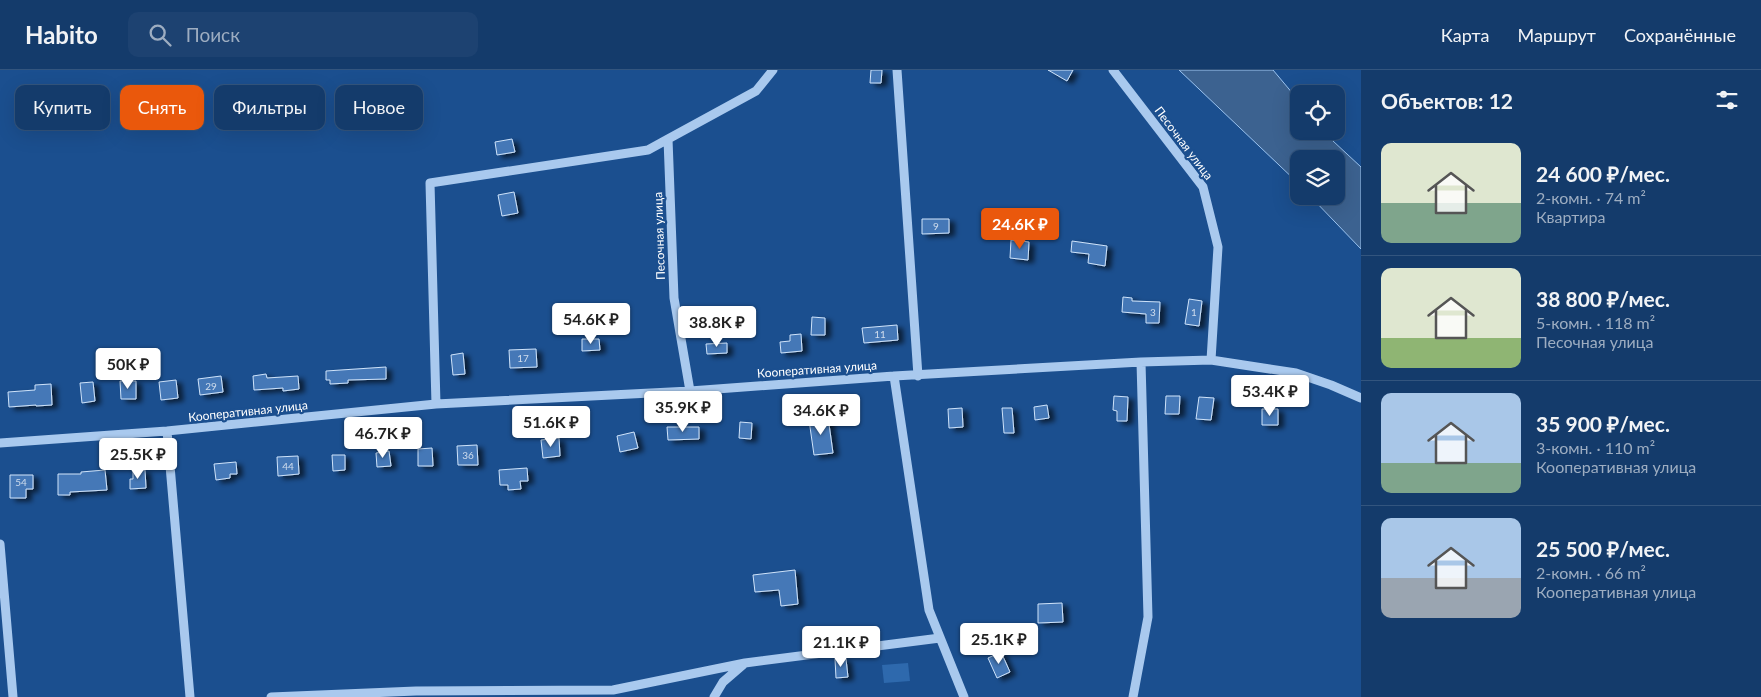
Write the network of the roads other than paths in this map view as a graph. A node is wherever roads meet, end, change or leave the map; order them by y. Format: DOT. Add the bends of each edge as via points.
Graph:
graph roads {
  1 [pos="773,70"];
  2 [pos="897,70"];
  3 [pos="1113,70"];
  4 [pos="668,139"];
  5 [pos="1211,360"];
  6 [pos="1141,362"];
  7 [pos="894,376"];
  8 [pos="918,376"];
  9 [pos="690,391"];
  10 [pos="1361,398"];
  11 [pos="436,404"];
  12 [pos="167,431"];
  13 [pos="0,443"];
  14 [pos="0,544"];
  15 [pos="940,638"];
  16 [pos="745,663"];
  17 [pos="14,697"];
  18 [pos="190,697"];
  19 [pos="271,697"];
  20 [pos="714,697"];
  21 [pos="964,697"];
  22 [pos="1133,697"];
  1 -- 4 [label="street" via="756,91"];
  2 -- 8 [label="street"];
  3 -- 5 [label="street, Песочная улица" via="1203,187 1218,247"];
  4 -- 9 [label="street, Песочная улица" via="674,298"];
  4 -- 11 [label="street" via="648,150 430,183"];
  5 -- 6 [label="street, Кооперативная улица"];
  5 -- 10 [label="street, Кооперативная улица" via="1296,373"];
  6 -- 8 [label="street, Кооперативная улица"];
  6 -- 22 [label="street" via="1148,616"];
  7 -- 8 [label="street, Кооперативная улица"];
  7 -- 9 [label="street, Кооперативная улица"];
  7 -- 15 [label="street" via="929,610"];
  9 -- 11 [label="street, Кооперативная улица"];
  11 -- 12 [label="street, Кооперативная улица"];
  12 -- 13 [label="street, Кооперативная улица"];
  12 -- 18 [label="street"];
  14 -- 17 [label="street"];
  15 -- 16 [label="street"];
  15 -- 21 [label="street"];
  16 -- 19 [label="street" via="613,690 416,690"];
  16 -- 20 [label="street" via="723,682"];
}
